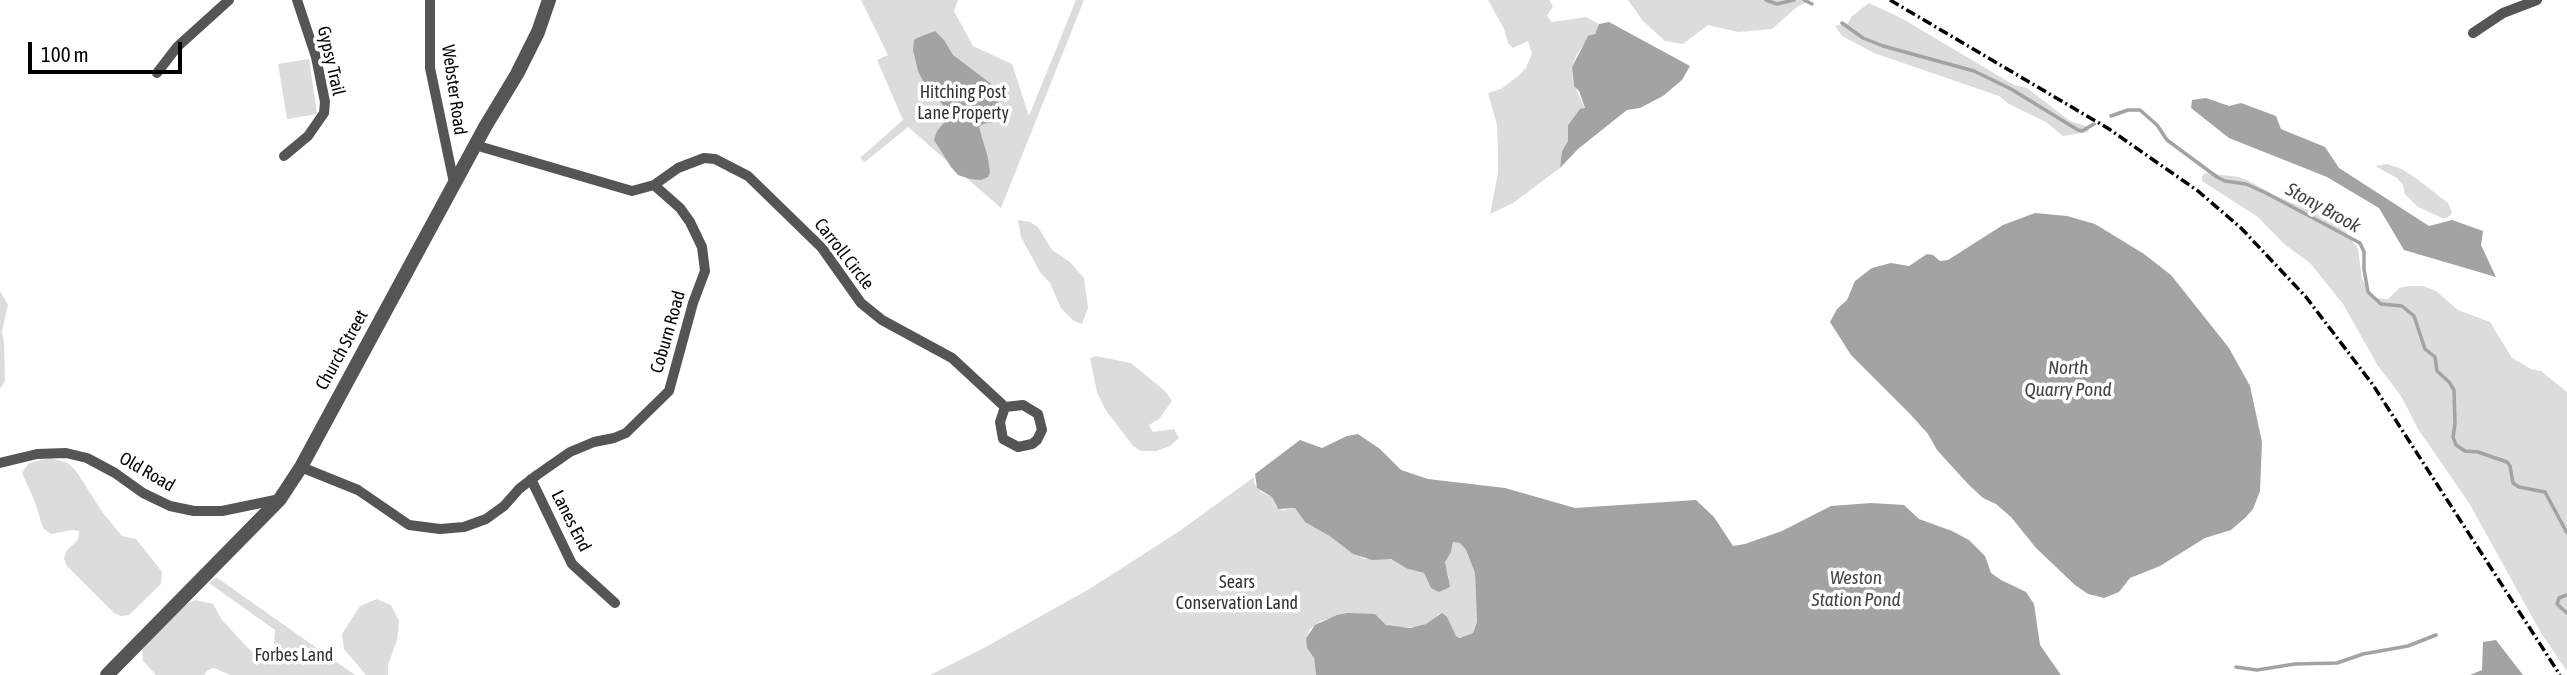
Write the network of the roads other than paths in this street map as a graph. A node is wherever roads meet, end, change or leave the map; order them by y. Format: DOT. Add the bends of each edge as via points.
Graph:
graph roads {
  1 [pos="229,0"];
  2 [pos="297,0"];
  3 [pos="430,0"];
  4 [pos="549,0"];
  5 [pos="2538,0"];
  6 [pos="2473,33"];
  7 [pos="156,73"];
  8 [pos="475,145"];
  9 [pos="284,156"];
  10 [pos="454,183"];
  11 [pos="654,185"];
  12 [pos="1004,407"];
  13 [pos="0,463"];
  14 [pos="301,467"];
  15 [pos="531,480"];
  16 [pos="280,499"];
  17 [pos="615,603"];
  18 [pos="107,675"];
  1 -- 7 [label="street" via="177,47"];
  2 -- 9 [label="street, Gypsy Trail" via="325,102 324,113 307,136"];
  3 -- 10 [label="street, Webster Road" via="430,68"];
  4 -- 8 [label="street, Church Street" via="517,74"];
  5 -- 6 [label="street" via="2503,13"];
  8 -- 10 [label="street, Church Street"];
  8 -- 11 [label="street" via="632,191"];
  10 -- 14 [label="street, Church Street"];
  11 -- 12 [label="street, Carroll Circle" via="678,167 704,158 748,176 822,248 861,303 882,320 951,358"];
  11 -- 15 [label="street, Coburn Road" via="690,222 702,247 705,271 669,391 626,433 570,452"];
  12 -- 12 [label="street" via="1003,439 1018,447 1037,440 1042,430 1038,414 1027,406"];
  13 -- 16 [label="street, Old Road" via="37,454 87,458 143,493 194,511 222,511"];
  14 -- 15 [label="street, Coburn Road" via="358,490 409,525 440,529 486,519"];
  14 -- 16 [label="street, Church Street"];
  15 -- 17 [label="street, Lanes End" via="572,564"];
  16 -- 18 [label="street, Church Street"];
}
